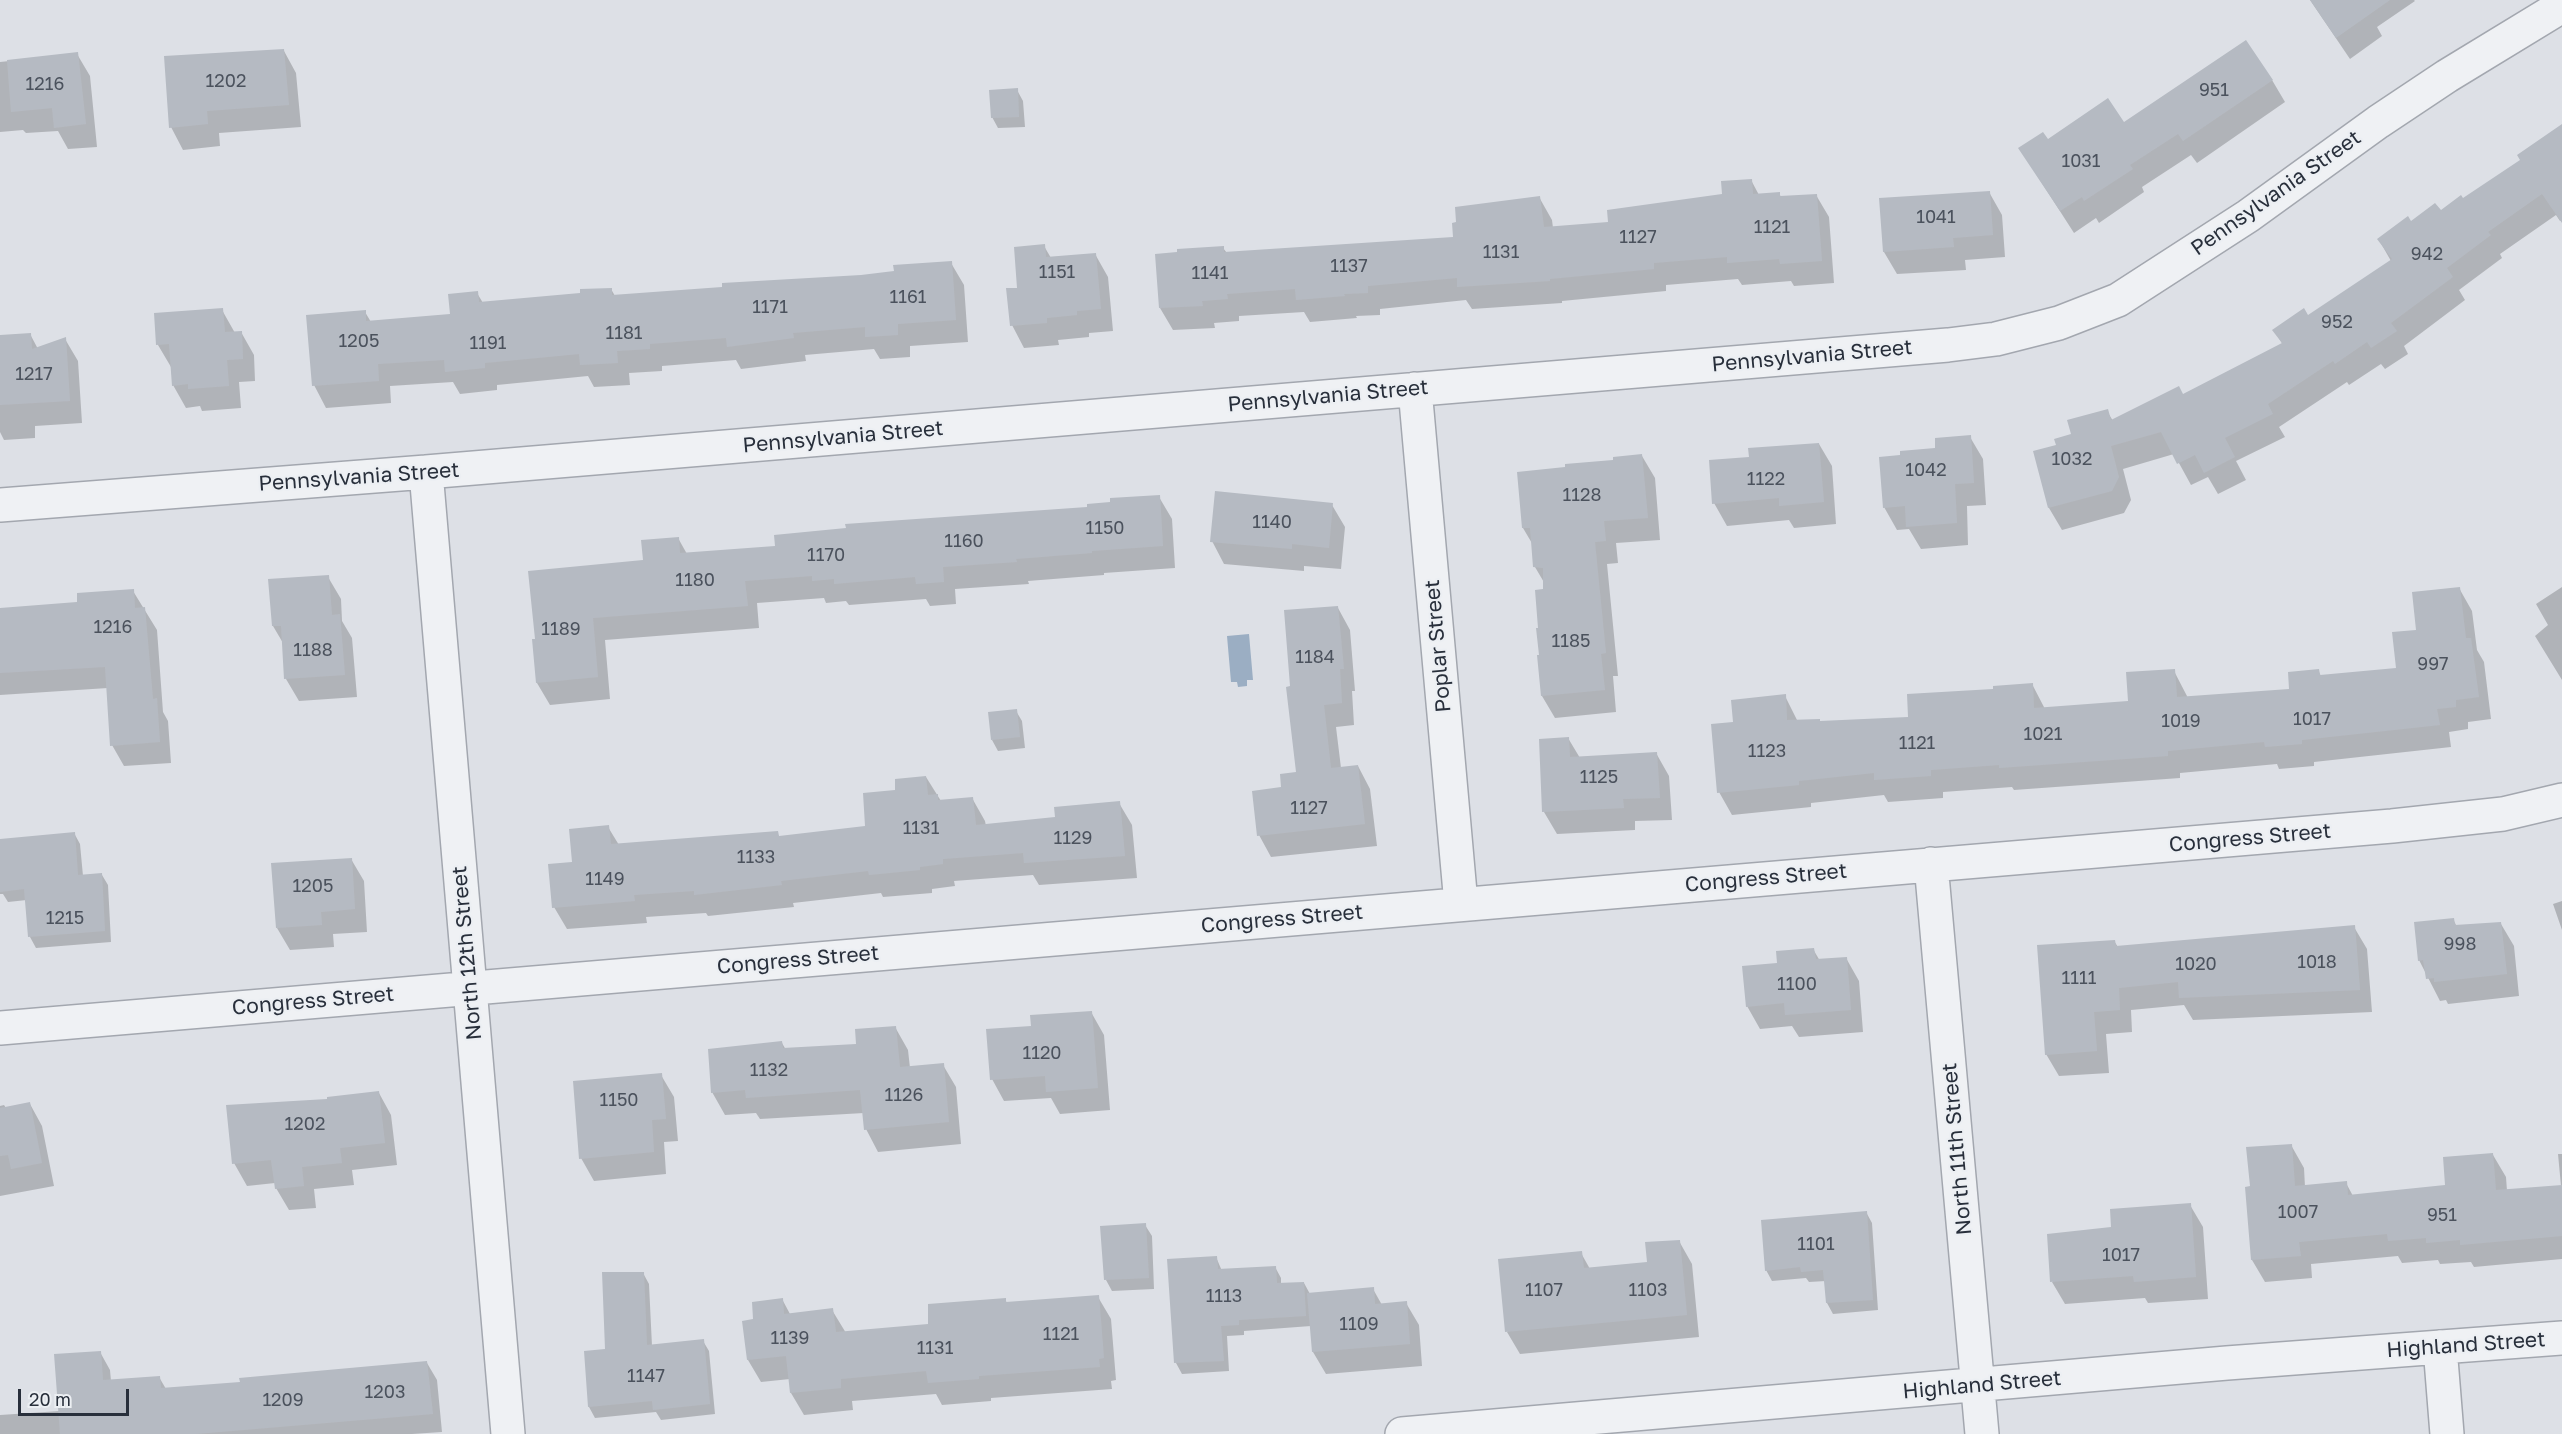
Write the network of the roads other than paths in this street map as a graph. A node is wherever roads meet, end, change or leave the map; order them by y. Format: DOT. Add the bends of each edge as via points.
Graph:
graph roads {
  1 [pos="2562,6"];
  2 [pos="1415,389"];
  3 [pos="426,472"];
  4 [pos="0,506"];
  5 [pos="2562,800"];
  6 [pos="1931,864"];
  7 [pos="1461,904"];
  8 [pos="470,988"];
  9 [pos="0,1028"];
  10 [pos="2562,1338"];
  11 [pos="2440,1347"];
  12 [pos="1978,1385"];
  13 [pos="508,1434"];
  14 [pos="1402,1434"];
  15 [pos="1982,1434"];
  16 [pos="2448,1434"];
  1 -- 2 [label="street, Pennsylvania Street" via="2447,76 2248,216 2118,300 2059,323 1996,339 1948,345"];
  2 -- 3 [label="street, Pennsylvania Street"];
  2 -- 7 [label="street, Poplar Street"];
  3 -- 4 [label="street, Pennsylvania Street"];
  3 -- 8 [label="street, North 12th Street"];
  5 -- 6 [label="street, Congress Street" via="2503,814 2392,826"];
  6 -- 7 [label="street, Congress Street"];
  6 -- 12 [label="street, North 11th Street"];
  7 -- 8 [label="street, Congress Street"];
  8 -- 9 [label="street, Congress Street"];
  8 -- 13 [label="street, North 12th Street"];
  10 -- 11 [label="street, Highland Street"];
  11 -- 12 [label="street, Highland Street"];
  11 -- 16 [label="street"];
  12 -- 14 [label="street, Highland Street"];
  12 -- 15 [label="street, North 11th Street"];
}
